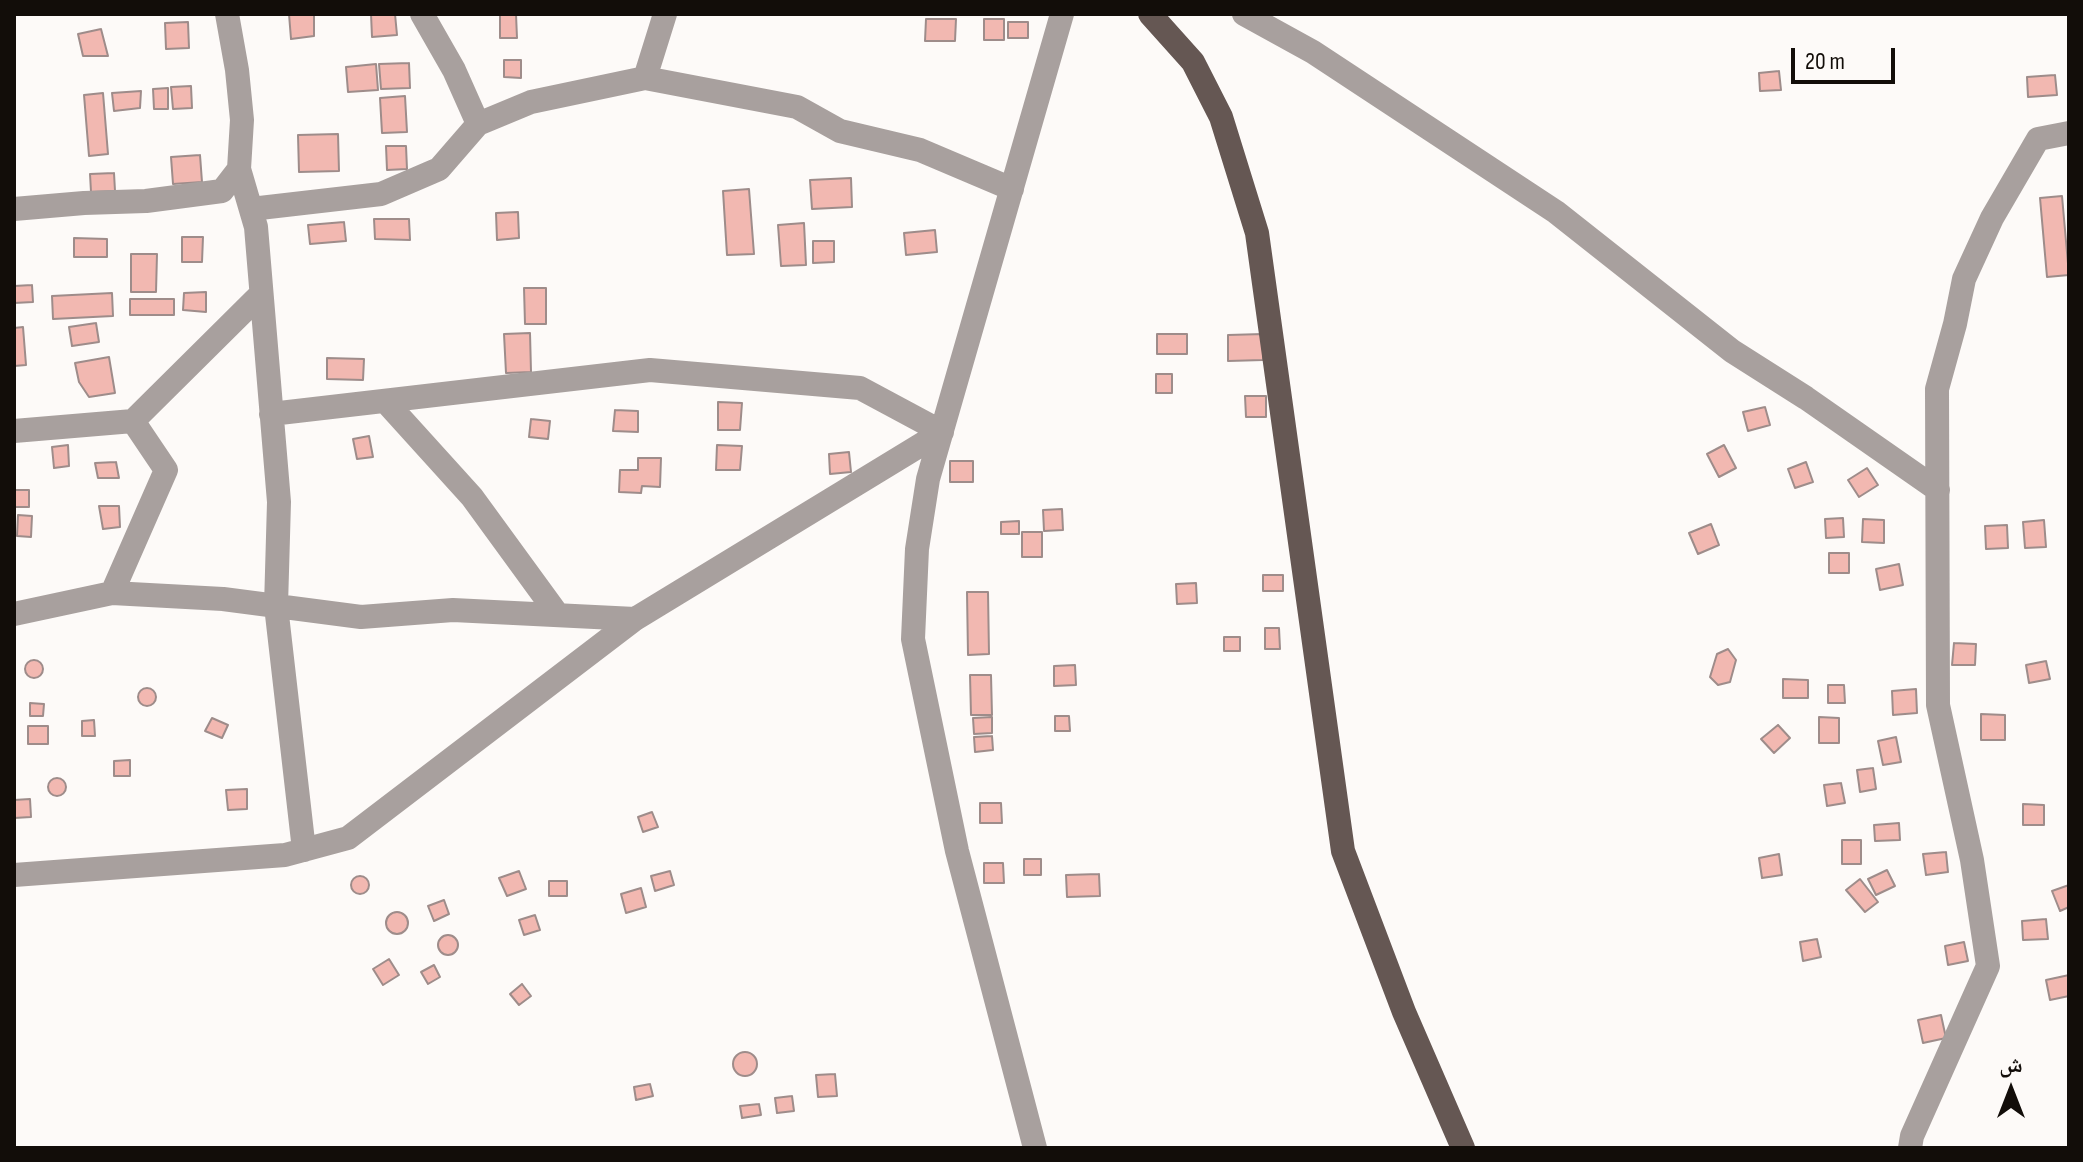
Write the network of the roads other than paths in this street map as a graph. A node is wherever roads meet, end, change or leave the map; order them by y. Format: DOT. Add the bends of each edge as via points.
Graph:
graph roads {
  1 [pos="227,14"];
  2 [pos="422,14"];
  3 [pos="665,14"];
  4 [pos="1062,14"];
  5 [pos="1150,14"];
  6 [pos="1244,14"];
  7 [pos="645,78"];
  8 [pos="478,124"];
  9 [pos="2069,133"];
  10 [pos="239,169"];
  11 [pos="1012,189"];
  12 [pos="14,209"];
  13 [pos="251,209"];
  14 [pos="261,294"];
  15 [pos="386,402"];
  16 [pos="271,414"];
  17 [pos="133,421"];
  18 [pos="14,431"];
  19 [pos="942,432"];
  20 [pos="1938,490"];
  21 [pos="112,593"];
  22 [pos="276,606"];
  23 [pos="14,614"];
  24 [pos="558,615"];
  25 [pos="635,619"];
  26 [pos="304,850"];
  27 [pos="14,875"];
  28 [pos="1035,1148"];
  29 [pos="1463,1148"];
  30 [pos="1910,1148"];
  1 -- 10 [label="street" via="242,120"];
  2 -- 8 [label="street"];
  3 -- 7 [label="street"];
  4 -- 11 [label="street"];
  5 -- 29 [label="main road" via="1193,62 1221,117 1257,233 1343,851"];
  6 -- 20 [label="street" via="1313,52 1556,212 1732,351"];
  7 -- 8 [label="street" via="531,102"];
  7 -- 11 [label="street" via="797,107 840,131 920,150"];
  8 -- 13 [label="street" via="439,169 381,194"];
  9 -- 20 [label="street" via="2038,139 1964,279 1937,389"];
  10 -- 12 [label="street" via="222,191"];
  10 -- 13 [label="street"];
  11 -- 19 [label="street"];
  13 -- 14 [label="street"];
  14 -- 16 [label="street"];
  14 -- 17 [label="street"];
  15 -- 16 [label="street"];
  15 -- 19 [label="street" via="650,370 860,388"];
  15 -- 24 [label="street" via="472,497"];
  16 -- 22 [label="street" via="279,502"];
  17 -- 18 [label="street"];
  17 -- 21 [label="street" via="166,470"];
  19 -- 25 [label="street"];
  19 -- 28 [label="street" via="917,549 913,639 957,851"];
  20 -- 30 [label="street" via="1938,705 1972,860 1988,966"];
  21 -- 22 [label="street"];
  21 -- 23 [label="street"];
  22 -- 24 [label="street" via="361,617 453,610"];
  22 -- 26 [label="street"];
  24 -- 25 [label="street"];
  25 -- 26 [label="street" via="348,838"];
  26 -- 27 [label="street"];
}
